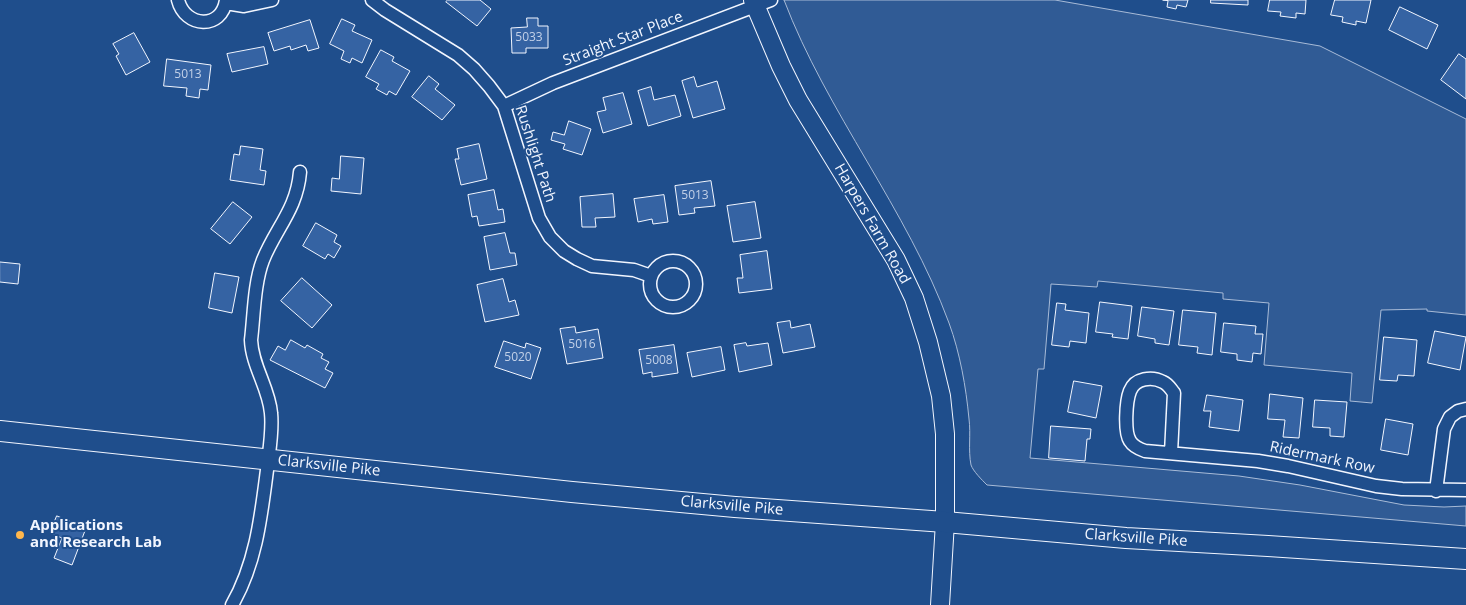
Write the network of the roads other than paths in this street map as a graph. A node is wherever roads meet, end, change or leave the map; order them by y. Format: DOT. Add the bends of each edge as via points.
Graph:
graph roads {
  1 [pos="178,0"];
  2 [pos="272,0"];
  3 [pos="372,0"];
  4 [pos="226,2"];
  5 [pos="760,2"];
  6 [pos="504,106"];
  7 [pos="300,172"];
  8 [pos="651,276"];
  9 [pos="1466,409"];
  10 [pos="0,431"];
  11 [pos="1171,453"];
  12 [pos="268,460"];
  13 [pos="1466,490"];
  14 [pos="1436,491"];
  15 [pos="945,522"];
  16 [pos="1466,559"];
  17 [pos="232,605"];
  18 [pos="940,605"];
  1 -- 4 [label="street" via="185,16 204,22 219,15"];
  2 -- 4 [label="street" via="244,6"];
  3 -- 6 [label="street, Rushlight Path" via="458,55 474,69"];
  5 -- 6 [label="street, Straight Star Place" via="553,82"];
  5 -- 15 [label="main road, Harpers Farm Road" via="798,100 896,260 914,298 941,396 945,434"];
  6 -- 8 [label="street, Rushlight Path" via="538,218 550,237 577,260 592,266 634,270"];
  7 -- 12 [label="street" via="296,198 262,261 251,340 271,412"];
  9 -- 14 [label="street" via="1450,417 1444,429"];
  10 -- 12 [label="main road, Clarksville Pike"];
  11 -- 11 [label="street, Ridermark Row" via="1174,393 1162,381 1142,380 1130,390 1126,432 1130,441 1145,452"];
  11 -- 14 [label="street, Ridermark Row" via="1288,466 1376,486"];
  12 -- 15 [label="main road, Clarksville Pike" via="572,492"];
  12 -- 17 [label="street" via="256,543 248,571"];
  13 -- 14 [label="street, Ridermark Row"];
  15 -- 16 [label="main road, Clarksville Pike" via="1126,538"];
  15 -- 18 [label="main road, Harpers Farm Road"];
}
